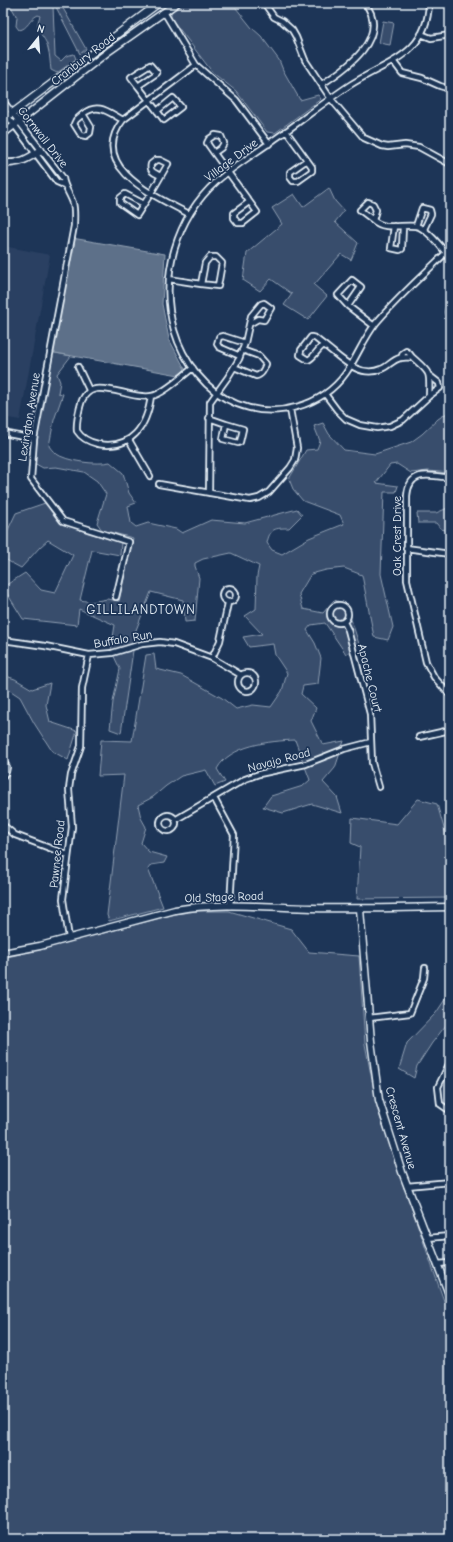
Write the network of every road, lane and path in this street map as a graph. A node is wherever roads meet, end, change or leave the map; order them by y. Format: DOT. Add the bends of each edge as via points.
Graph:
graph roads {
  1 [pos="159,3"];
  2 [pos="177,3"];
  3 [pos="264,3"];
  4 [pos="365,3"];
  5 [pos="430,3"];
  6 [pos="164,12"];
  7 [pos="421,34"];
  8 [pos="450,35"];
  9 [pos="393,61"];
  10 [pos="196,64"];
  11 [pos="322,84"];
  12 [pos="138,86"];
  13 [pos="450,88"];
  14 [pos="148,99"];
  15 [pos="331,99"];
  16 [pos="3,100"];
  17 [pos="3,110"];
  18 [pos="157,111"];
  19 [pos="83,114"];
  20 [pos="8,117"];
  21 [pos="123,120"];
  22 [pos="17,124"];
  23 [pos="286,132"];
  24 [pos="3,134"];
  25 [pos="269,144"];
  26 [pos="39,152"];
  27 [pos="214,153"];
  28 [pos="307,160"];
  29 [pos="3,162"];
  30 [pos="450,164"];
  31 [pos="228,173"];
  32 [pos="161,176"];
  33 [pos="64,185"];
  34 [pos="151,193"];
  35 [pos="249,202"];
  36 [pos="144,204"];
  37 [pos="190,214"];
  38 [pos="373,220"];
  39 [pos="394,226"];
  40 [pos="403,226"];
  41 [pos="416,226"];
  42 [pos="424,230"];
  43 [pos="450,248"];
  44 [pos="446,252"];
  45 [pos="450,258"];
  46 [pos="169,279"];
  47 [pos="201,284"];
  48 [pos="450,302"];
  49 [pos="348,306"];
  50 [pos="450,320"];
  51 [pos="251,323"];
  52 [pos="374,326"];
  53 [pos="245,343"];
  54 [pos="324,345"];
  55 [pos="242,350"];
  56 [pos="240,356"];
  57 [pos="350,365"];
  58 [pos="78,367"];
  59 [pos="234,367"];
  60 [pos="193,368"];
  61 [pos="430,376"];
  62 [pos="89,390"];
  63 [pos="216,392"];
  64 [pos="325,394"];
  65 [pos="151,396"];
  66 [pos="429,396"];
  67 [pos="290,409"];
  68 [pos="209,418"];
  69 [pos="226,424"];
  70 [pos="3,434"];
  71 [pos="34,438"];
  72 [pos="129,440"];
  73 [pos="150,476"];
  74 [pos="450,478"];
  75 [pos="159,484"];
  76 [pos="209,493"];
  77 [pos="406,548"];
  78 [pos="450,554"];
  79 [pos="116,597"];
  80 [pos="228,603"];
  81 [pos="344,622"];
  82 [pos="3,640"];
  83 [pos="89,655"];
  84 [pos="212,658"];
  85 [pos="241,675"];
  86 [pos="450,695"];
  87 [pos="450,730"];
  88 [pos="419,736"];
  89 [pos="372,742"];
  90 [pos="3,761"];
  91 [pos="3,776"];
  92 [pos="379,787"];
  93 [pos="214,798"];
  94 [pos="175,820"];
  95 [pos="3,825"];
  96 [pos="68,856"];
  97 [pos="230,906"];
  98 [pos="450,907"];
  99 [pos="360,909"];
  100 [pos="69,938"];
  101 [pos="3,953"];
  102 [pos="425,968"];
  103 [pos="369,1018"];
  104 [pos="450,1062"];
  105 [pos="450,1111"];
  106 [pos="450,1182"];
  107 [pos="407,1186"];
  108 [pos="450,1236"];
  109 [pos="427,1238"];
  110 [pos="450,1263"];
  111 [pos="437,1264"];
  112 [pos="450,1297"];
  1 -- 20 [label="main road, Cranbury Road"];
  2 -- 6 [label="main road, Cranbury Road"];
  3 -- 11 [label="street" via="274,17 292,30 305,60"];
  4 -- 11 [label="street" via="373,23 369,40 351,63"];
  5 -- 7 [label="street, Village Drive" via="428,18"];
  6 -- 10 [label="street"];
  6 -- 22 [label="main road, Cranbury Road" via="109,51"];
  7 -- 8 [label="street" via="431,38"];
  7 -- 9 [label="street, Village Drive" via="406,53"];
  9 -- 13 [label="street" via="402,73"];
  9 -- 15 [label="street, Village Drive" via="350,85"];
  10 -- 14 [label="street"];
  10 -- 25 [label="street" via="236,100"];
  11 -- 15 [label="street"];
  12 -- 12 [label="street" via="131,77 150,64 157,73"];
  12 -- 14 [label="street"];
  14 -- 18 [label="street"];
  14 -- 21 [label="street"];
  15 -- 23 [label="street, Village Drive"];
  15 -- 30 [label="street" via="369,141 388,147 419,147"];
  16 -- 20 [label="street, Cornwall Drive"];
  17 -- 20 [label="street, Cornwall Drive"];
  18 -- 18 [label="street" via="164,120 181,107 174,98"];
  19 -- 19 [label="street" via="74,124 81,135 86,136 90,133 91,127"];
  19 -- 21 [label="street" via="99,108"];
  20 -- 22 [label="street, Cornwall Drive"];
  21 -- 34 [label="street" via="114,138 116,160 125,175"];
  22 -- 24 [label="main road, Cranbury Road"];
  22 -- 26 [label="street, Cornwall Drive"];
  23 -- 25 [label="street, Village Drive"];
  23 -- 28 [label="street"];
  25 -- 31 [label="street, Village Drive"];
  26 -- 29 [label="main road" via="22,162"];
  26 -- 33 [label="street, Cornwall Drive" via="57,182"];
  27 -- 31 [label="street"];
  28 -- 28 [label="street" via="312,171 298,181 293,181 290,172"];
  31 -- 35 [label="street"];
  31 -- 37 [label="street, Village Drive" via="207,191"];
  32 -- 32 [label="street" via="152,172 150,166 158,159 168,164"];
  32 -- 34 [label="street"];
  33 -- 71 [label="street, Lexington Avenue" via="73,204 74,226"];
  34 -- 36 [label="street"];
  34 -- 37 [label="street"];
  35 -- 35 [label="street" via="256,212 243,223 238,223 234,213"];
  36 -- 36 [label="street" via="128,194 120,198 120,203 137,215"];
  37 -- 46 [label="street, Village Drive" via="176,243"];
  38 -- 39 [label="street" via="380,225"];
  39 -- 40 [label="street"];
  39 -- 40 [label="street" via="391,248 400,250"];
  40 -- 41 [label="street"];
  41 -- 42 [label="street"];
  41 -- 42 [label="street" via="422,208 430,210 431,214"];
  42 -- 44 [label="street"];
  43 -- 44 [label="street, Village Drive"];
  44 -- 45 [label="street"];
  44 -- 52 [label="street, Village Drive"];
  46 -- 47 [label="street"];
  46 -- 60 [label="street, Village Drive" via="169,302 175,332"];
  47 -- 47 [label="street" via="218,286 222,266 219,259 213,257 206,261"];
  48 -- 50 [label="street"];
  49 -- 49 [label="street" via="338,295 352,280 361,287"];
  49 -- 52 [label="street"];
  51 -- 51 [label="street" via="251,316 261,304 264,303 271,308 264,320 258,319"];
  51 -- 53 [label="street"];
  52 -- 57 [label="street, Village Drive"];
  53 -- 55 [label="street"];
  53 -- 56 [label="street" via="223,336 218,337 219,347"];
  54 -- 54 [label="street" via="311,337 300,355 308,360"];
  54 -- 57 [label="street"];
  55 -- 56 [label="street"];
  55 -- 59 [label="street" via="259,356 266,364 264,369 256,376"];
  56 -- 59 [label="street"];
  57 -- 61 [label="street" via="360,371 374,371 395,360 412,357"];
  57 -- 64 [label="street, Village Drive" via="339,382"];
  58 -- 62 [label="street"];
  59 -- 63 [label="street"];
  60 -- 63 [label="street, Village Drive"];
  60 -- 65 [label="street" via="162,392"];
  61 -- 66 [label="street"];
  61 -- 66 [label="street" via="439,383 440,388"];
  62 -- 65 [label="street" via="98,388"];
  62 -- 72 [label="street" via="82,399 77,420 76,427 80,435 84,440 100,444 117,444"];
  63 -- 67 [label="street, Village Drive" via="228,401 246,407 273,411"];
  63 -- 68 [label="street" via="210,402"];
  64 -- 66 [label="street" via="340,415 355,424 371,428 390,426 403,420"];
  64 -- 67 [label="street, Village Drive"];
  65 -- 72 [label="street" via="146,418"];
  67 -- 76 [label="street" via="296,454 290,468 269,492 250,500"];
  68 -- 69 [label="street"];
  68 -- 76 [label="street"];
  69 -- 69 [label="street" via="243,429 240,442 223,439"];
  70 -- 71 [label="street"];
  71 -- 79 [label="street, Lexington Avenue" via="31,478 63,521 129,542"];
  72 -- 73 [label="street"];
  74 -- 77 [label="street, Oak Crest Drive" via="426,474 411,482 407,490"];
  75 -- 76 [label="street"];
  77 -- 78 [label="street"];
  77 -- 86 [label="street, Oak Crest Drive" via="407,580 426,662 434,677"];
  80 -- 84 [label="street" via="220,641"];
  81 -- 81 [label="street" via="347,610 340,605 333,607 329,613 330,619 337,623"];
  81 -- 89 [label="street, Apache Court" via="369,708"];
  82 -- 83 [label="street, Buffalo Run"];
  83 -- 84 [label="street, Buffalo Run" via="107,654 142,644 160,642 183,646"];
  83 -- 96 [label="street, Pawnee Road" via="82,688 81,746 69,789 72,828"];
  84 -- 85 [label="street, Buffalo Run"];
  87 -- 88 [label="street"];
  89 -- 92 [label="street, Apache Court" via="372,763"];
  89 -- 93 [label="street, Navajo Road" via="344,749 306,764 259,774 245,779"];
  90 -- 91 [label="street" via="7,767"];
  93 -- 94 [label="street, Navajo Road"];
  93 -- 97 [label="street" via="234,835"];
  95 -- 96 [label="street" via="15,835"];
  96 -- 100 [label="street, Pawnee Road" via="62,899"];
  97 -- 99 [label="main road, Old Stage Road"];
  97 -- 100 [label="main road, Old Stage Road" via="175,910"];
  98 -- 99 [label="main road, Old Stage Road"];
  99 -- 103 [label="main road, Crescent Avenue"];
  100 -- 101 [label="main road, Old Stage Road"];
  102 -- 103 [label="street" via="424,978 410,1013"];
  103 -- 107 [label="main road, Crescent Avenue" via="379,1100"];
  104 -- 105 [label="street" via="438,1087 440,1104"];
  106 -- 107 [label="street"];
  107 -- 109 [label="main road, Crescent Avenue"];
  108 -- 109 [label="street"];
  109 -- 111 [label="main road, Crescent Avenue"];
  110 -- 111 [label="street"];
  111 -- 112 [label="main road, Crescent Avenue"];
}
